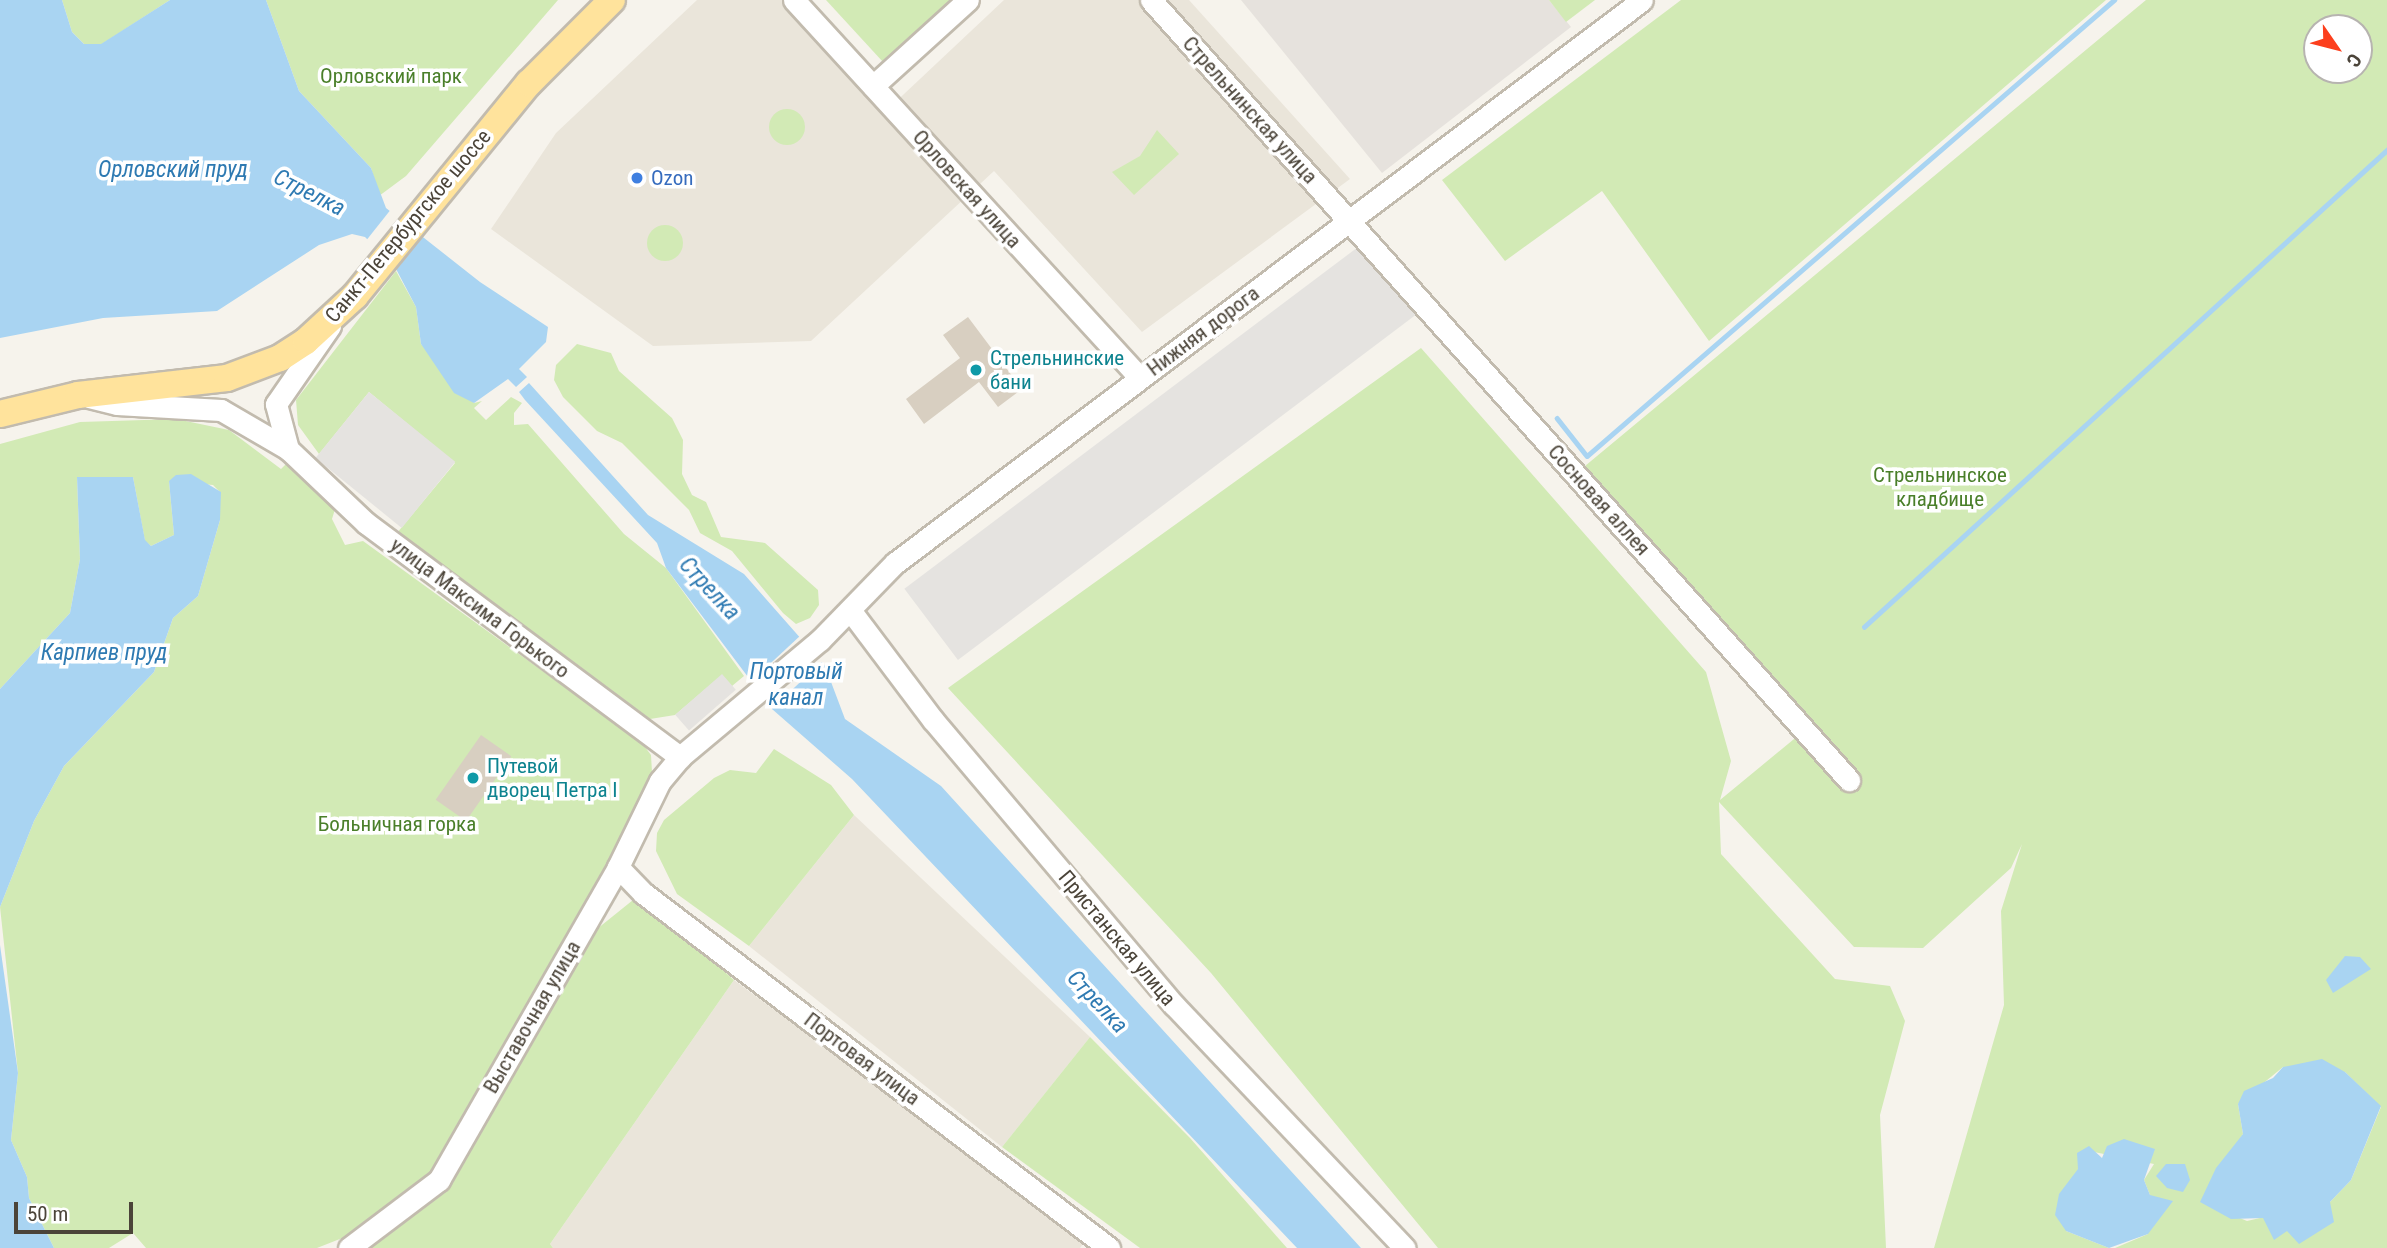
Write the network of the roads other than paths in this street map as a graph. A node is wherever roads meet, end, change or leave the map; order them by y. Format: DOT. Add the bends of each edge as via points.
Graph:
graph roads {
  1 [pos="586,0"];
  2 [pos="611,0"];
  3 [pos="794,0"];
  4 [pos="968,0"];
  5 [pos="1151,0"];
  6 [pos="1642,0"];
  7 [pos="873,86"];
  8 [pos="415,210"];
  9 [pos="1350,220"];
  10 [pos="367,270"];
  11 [pos="337,316"];
  12 [pos="1140,377"];
  13 [pos="78,395"];
  14 [pos="0,397"];
  15 [pos="0,414"];
  16 [pos="288,449"];
  17 [pos="850,610"];
  18 [pos="680,757"];
  19 [pos="1849,780"];
  20 [pos="618,867"];
  21 [pos="349,1248"];
  22 [pos="1109,1248"];
  23 [pos="1405,1248"];
  1 -- 8 [label="main road, Санкт-Петербургское шоссе" via="515,72"];
  2 -- 8 [label="main road, Санкт-Петербургское шоссе"];
  3 -- 7 [label="street, Орловская улица"];
  4 -- 7 [label="street"];
  5 -- 9 [label="street, Стрельнинская улица"];
  6 -- 9 [label="street, Нижняя дорога"];
  7 -- 12 [label="street, Орловская улица"];
  8 -- 10 [label="main road, Санкт-Петербургское шоссе"];
  9 -- 12 [label="street, Нижняя дорога"];
  9 -- 19 [label="street, Сосновая аллея"];
  10 -- 11 [label="main road, Санкт-Петербургское шоссе"];
  10 -- 14 [label="main road, Санкт-Петербургское шоссе" via="307,319 244,357 35,386"];
  11 -- 13 [label="main road, Санкт-Петербургское шоссе" via="280,358 251,371 206,382"];
  11 -- 16 [label="street" via="276,404"];
  12 -- 17 [label="street, Нижняя дорога" via="895,563"];
  13 -- 15 [label="main road, Санкт-Петербургское шоссе"];
  13 -- 16 [label="street, улица Максима Горького" via="117,404 221,410"];
  16 -- 18 [label="street, улица Максима Горького" via="366,523"];
  17 -- 18 [label="street, Нижняя дорога"];
  17 -- 23 [label="street, Пристанская улица" via="933,720 1174,1005"];
  18 -- 20 [label="street, Выставочная улица" via="660,782"];
  20 -- 21 [label="street, Выставочная улица" via="439,1180"];
  20 -- 22 [label="street, Портовая улица" via="643,893"];
}
